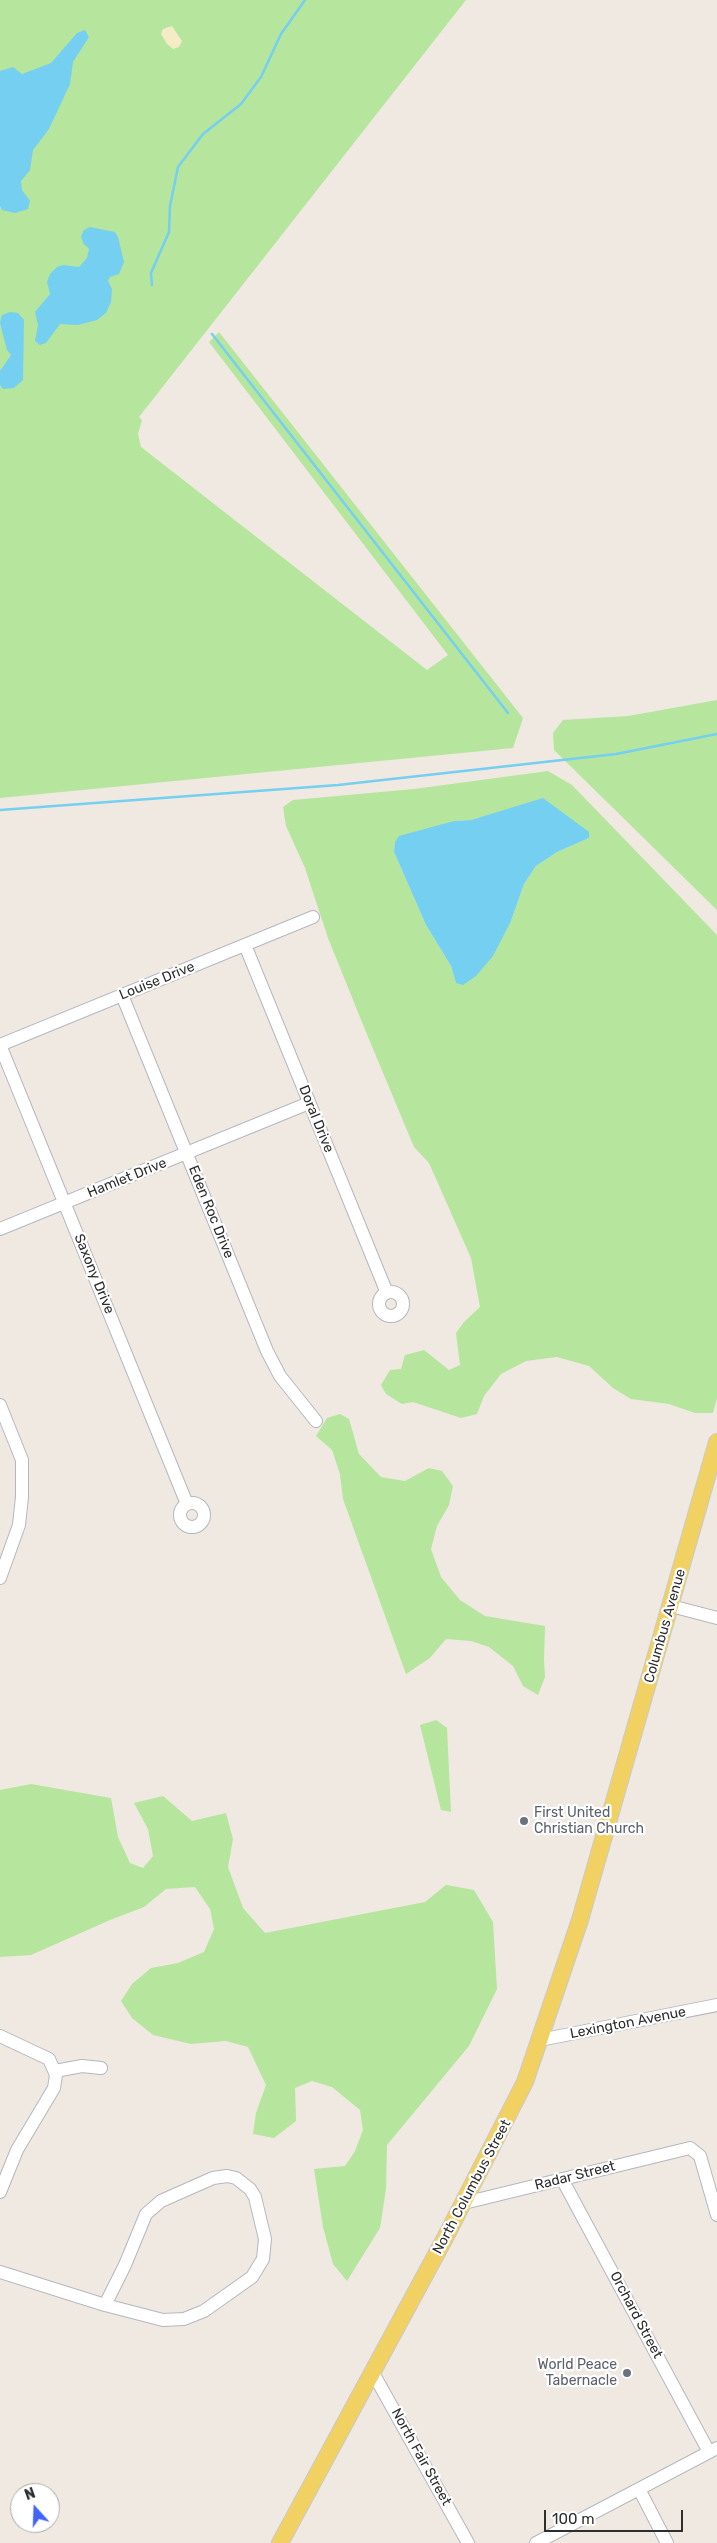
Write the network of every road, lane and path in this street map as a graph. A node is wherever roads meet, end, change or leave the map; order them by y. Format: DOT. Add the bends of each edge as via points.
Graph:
graph roads {
  1 [pos="313,917"];
  2 [pos="245,945"];
  3 [pos="122,995"];
  4 [pos="0,1045"];
  5 [pos="309,1103"];
  6 [pos="187,1153"];
  7 [pos="65,1203"];
  8 [pos="0,1229"];
  9 [pos="386,1294"];
  10 [pos="0,1405"];
  11 [pos="316,1420"];
  12 [pos="717,1442"];
  13 [pos="188,1504"];
  14 [pos="0,1578"];
  15 [pos="671,1606"];
  16 [pos="717,1618"];
  17 [pos="613,1808"];
  18 [pos="717,2005"];
  19 [pos="0,2036"];
  20 [pos="540,2040"];
  21 [pos="102,2068"];
  22 [pos="55,2071"];
  23 [pos="562,2179"];
  24 [pos="0,2192"];
  25 [pos="464,2203"];
  26 [pos="717,2215"];
  27 [pos="0,2272"];
  28 [pos="106,2305"];
  29 [pos="373,2373"];
  30 [pos="713,2450"];
  31 [pos="639,2489"];
  32 [pos="280,2543"];
  33 [pos="468,2543"];
  34 [pos="536,2543"];
  35 [pos="667,2543"];
  1 -- 2 [label="street, Louise Drive"];
  2 -- 3 [label="street, Louise Drive"];
  2 -- 5 [label="street, Doral Drive"];
  3 -- 4 [label="street, Louise Drive"];
  3 -- 6 [label="street, Eden Roc Drive"];
  4 -- 7 [label="street, Saxony Drive"];
  5 -- 6 [label="street, Hamlet Drive"];
  5 -- 9 [label="street, Doral Drive"];
  6 -- 7 [label="street, Hamlet Drive"];
  6 -- 11 [label="street, Eden Roc Drive" via="275,1368"];
  7 -- 8 [label="street, Hamlet Drive"];
  7 -- 13 [label="street, Saxony Drive"];
  10 -- 14 [label="street" via="22,1460 22,1497 19,1525"];
  12 -- 15 [label="main road, Columbus Avenue"];
  15 -- 16 [label="street"];
  15 -- 17 [label="main road, Columbus Avenue"];
  17 -- 20 [label="main road, North Columbus Street"];
  18 -- 20 [label="street, Lexington Avenue"];
  19 -- 22 [label="street" via="48,2059"];
  20 -- 25 [label="main road, North Columbus Street" via="525,2082"];
  21 -- 22 [label="street" via="82,2066"];
  22 -- 24 [label="street" via="54,2088 17,2150"];
  23 -- 25 [label="street, Radar Street"];
  23 -- 26 [label="street, Radar Street" via="686,2148 700,2156"];
  23 -- 30 [label="street, Orchard Street"];
  25 -- 29 [label="main road, North Columbus Street"];
  27 -- 28 [label="street"];
  28 -- 28 [label="street" via="141,2223 153,2207 217,2177 236,2178 250,2189 255,2196 266,2239 263,2259 252,2277 204,2311 184,2319 163,2320"];
  29 -- 32 [label="main road, North Columbus Street"];
  29 -- 33 [label="street, North Fair Street"];
  30 -- 31 [label="street"];
  31 -- 34 [label="street"];
  31 -- 35 [label="street"];
}
